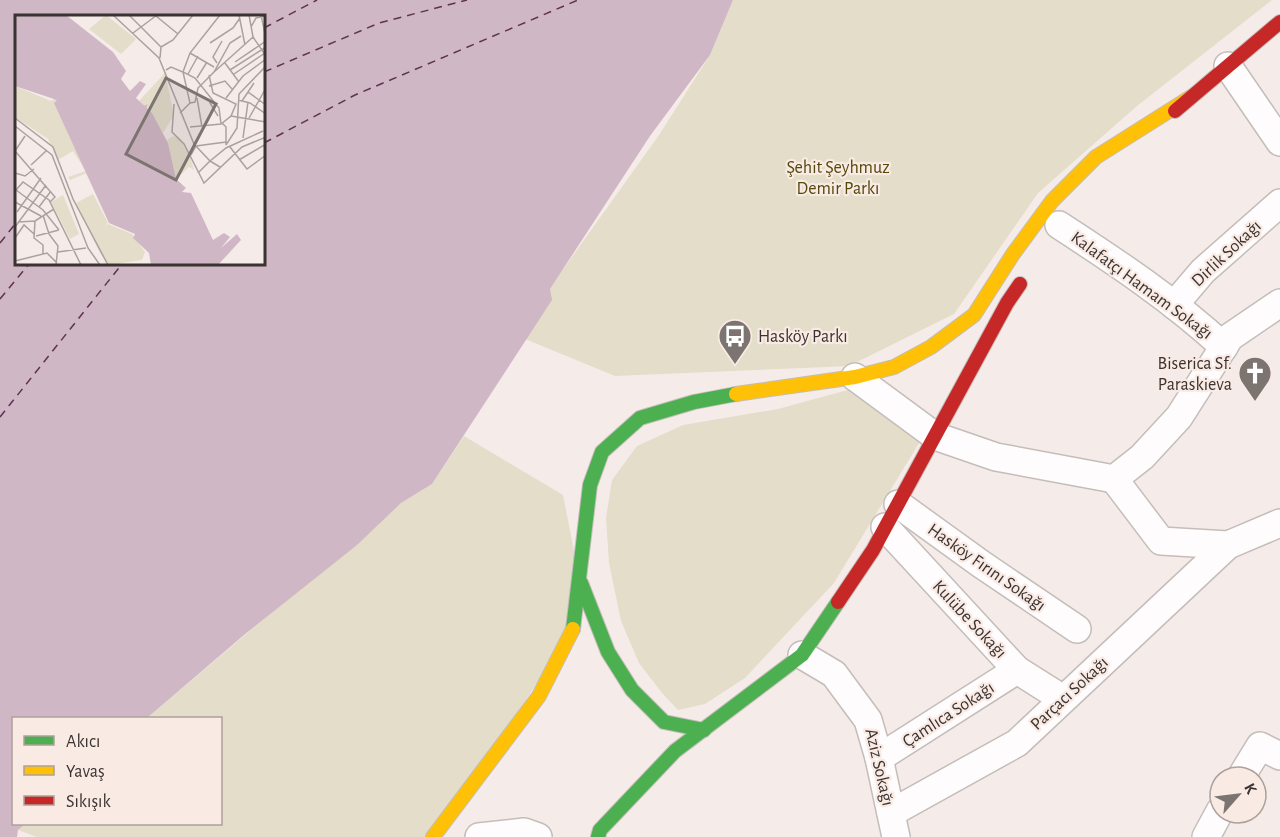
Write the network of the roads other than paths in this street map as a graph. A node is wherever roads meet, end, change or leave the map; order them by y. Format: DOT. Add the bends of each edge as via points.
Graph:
graph roads {
  1 [pos="1280,22"];
  2 [pos="1228,66"];
  3 [pos="1191,97"];
  4 [pos="1280,142"];
  5 [pos="1110,165"];
  6 [pos="1280,203"];
  7 [pos="1059,225"];
  8 [pos="1026,274"];
  9 [pos="1280,303"];
  10 [pos="1174,305"];
  11 [pos="1224,347"];
  12 [pos="855,376"];
  13 [pos="935,436"];
  14 [pos="1114,479"];
  15 [pos="892,516"];
  16 [pos="1280,524"];
  17 [pos="1228,546"];
  18 [pos="580,581"];
  19 [pos="1077,629"];
  20 [pos="801,655"];
  21 [pos="1017,670"];
  22 [pos="1063,699"];
  23 [pos="704,730"];
  24 [pos="1280,756"];
  25 [pos="879,758"];
  26 [pos="1248,765"];
  27 [pos="893,825"];
  28 [pos="433,837"];
  29 [pos="479,837"];
  30 [pos="538,837"];
  31 [pos="597,837"];
  1 -- 2 [label="main road"];
  2 -- 3 [label="main road"];
  2 -- 4 [label="street"];
  3 -- 5 [label="main road"];
  3 -- 12 [label="main road" via="1096,157 1052,201 974,315 931,347 894,367"];
  6 -- 10 [label="street, Dirlik Sokağı" via="1203,271"];
  7 -- 10 [label="street, Kalafatçı Hamam Sokağı"];
  8 -- 13 [label="main road"];
  9 -- 11 [label="street" via="1230,337"];
  10 -- 11 [label="street, Kalafatçı Hamam Sokağı"];
  11 -- 14 [label="street" via="1179,417 1142,457"];
  12 -- 13 [label="street"];
  12 -- 18 [label="main road" via="758,389 640,418 602,452 590,485"];
  13 -- 14 [label="street" via="996,456"];
  13 -- 15 [label="main road"];
  14 -- 17 [label="street" via="1161,541"];
  15 -- 19 [label="street, Hasköy Fırını Sokağı" via="981,564"];
  15 -- 20 [label="main road"];
  15 -- 21 [label="street, Kulübe Sokağı"];
  16 -- 17 [label="street"];
  17 -- 22 [label="street, Parçacı Sokağı"];
  18 -- 23 [label="main road" via="608,652 632,690 664,722"];
  18 -- 28 [label="main road" via="573,630 539,696"];
  20 -- 23 [label="main road"];
  20 -- 25 [label="street, Aziz Sokağı" via="834,674 868,720"];
  21 -- 22 [label="street, Kulübe Sokağı"];
  21 -- 25 [label="street, Çamlıca Sokağı"];
  22 -- 27 [label="street, Parçacı Sokağı" via="1017,742"];
  23 -- 31 [label="main road" via="675,752"];
  24 -- 26 [label="street" via="1260,746"];
  25 -- 27 [label="street, Aziz Sokağı"];
  29 -- 30 [label="street" via="524,832"];
}
